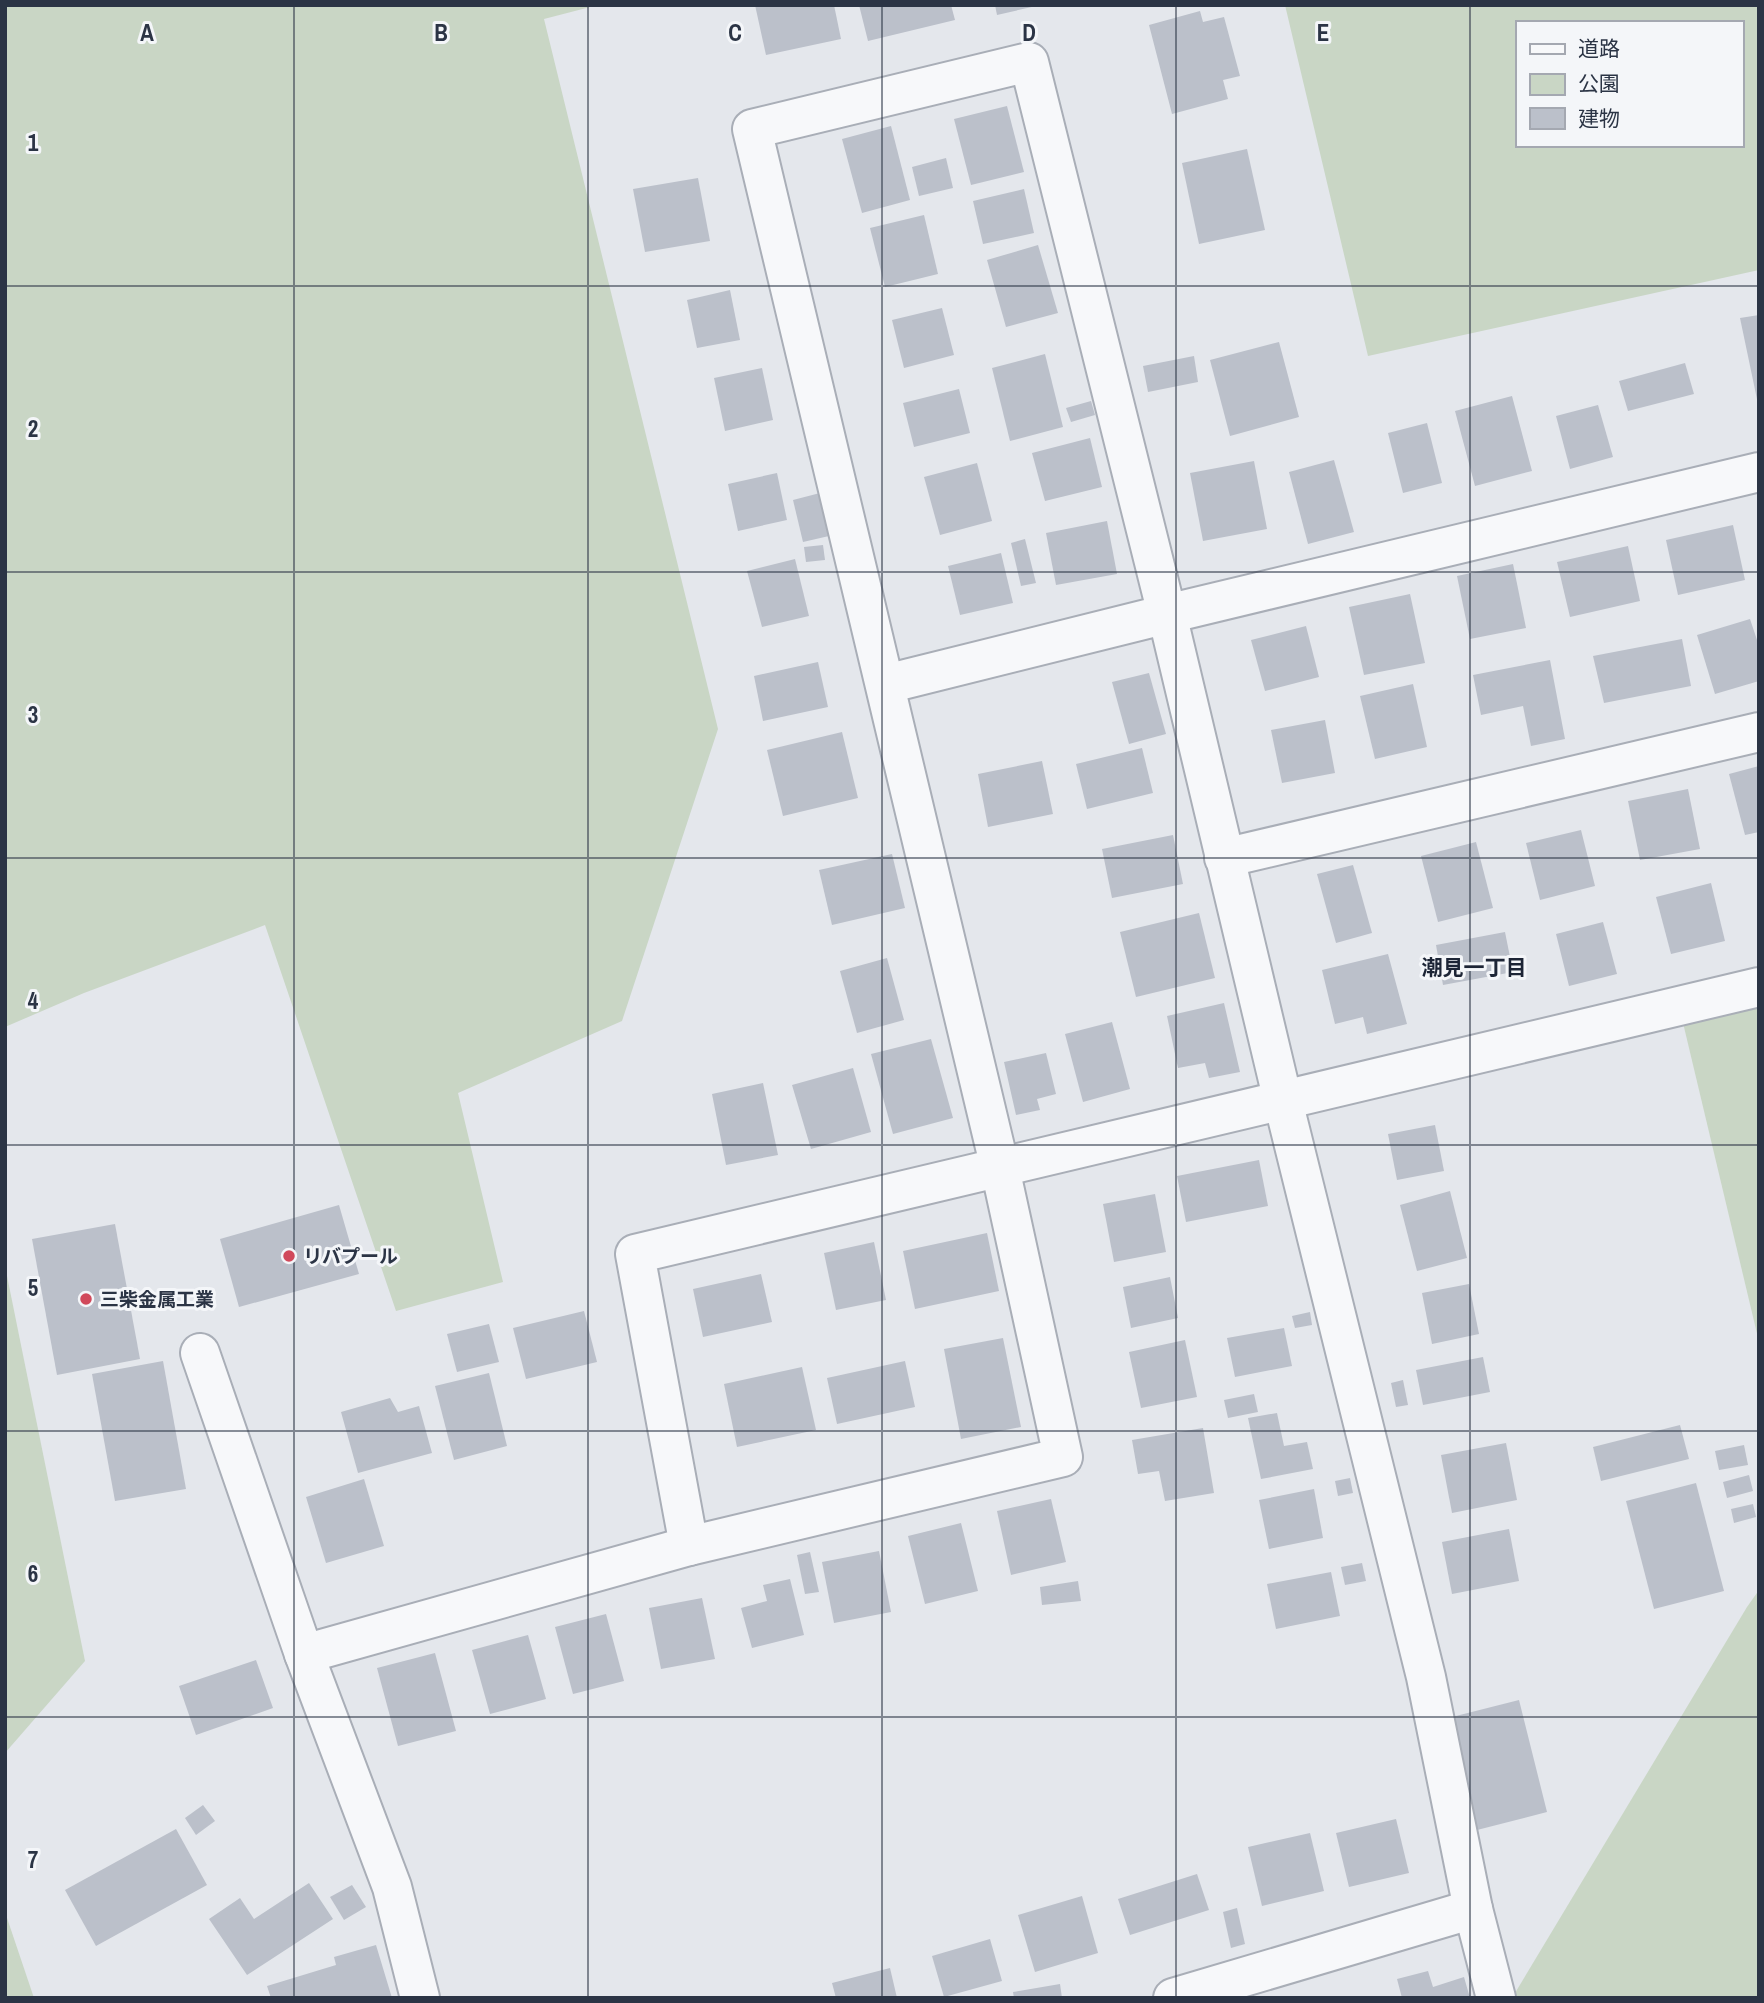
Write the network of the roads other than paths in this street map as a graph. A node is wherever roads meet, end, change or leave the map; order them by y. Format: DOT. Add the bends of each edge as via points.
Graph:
graph roads {
  1 [pos="1759,472"];
  2 [pos="1167,614"];
  3 [pos="886,684"];
  4 [pos="1759,732"];
  5 [pos="1224,858"];
  6 [pos="1759,987"];
  7 [pos="1283,1101"];
  8 [pos="1000,1168"];
  9 [pos="200,1353"];
  10 [pos="689,1546"];
  11 [pos="304,1654"];
  12 [pos="1473,1909"];
  13 [pos="420,1998"];
  14 [pos="1173,1998"];
  15 [pos="1496,1998"];
  1 -- 2 [label="street"];
  2 -- 3 [label="street"];
  2 -- 3 [label="street" via="1029,62 752,129"];
  2 -- 5 [label="street"];
  3 -- 8 [label="street"];
  4 -- 5 [label="street"];
  5 -- 7 [label="street"];
  6 -- 7 [label="street"];
  7 -- 8 [label="street"];
  7 -- 12 [label="street" via="1426,1677"];
  8 -- 10 [label="street" via="635,1254"];
  8 -- 10 [label="street" via="1063,1457"];
  9 -- 11 [label="street"];
  10 -- 11 [label="street"];
  11 -- 13 [label="street" via="393,1887"];
  12 -- 14 [label="street"];
  12 -- 15 [label="street"];
}
